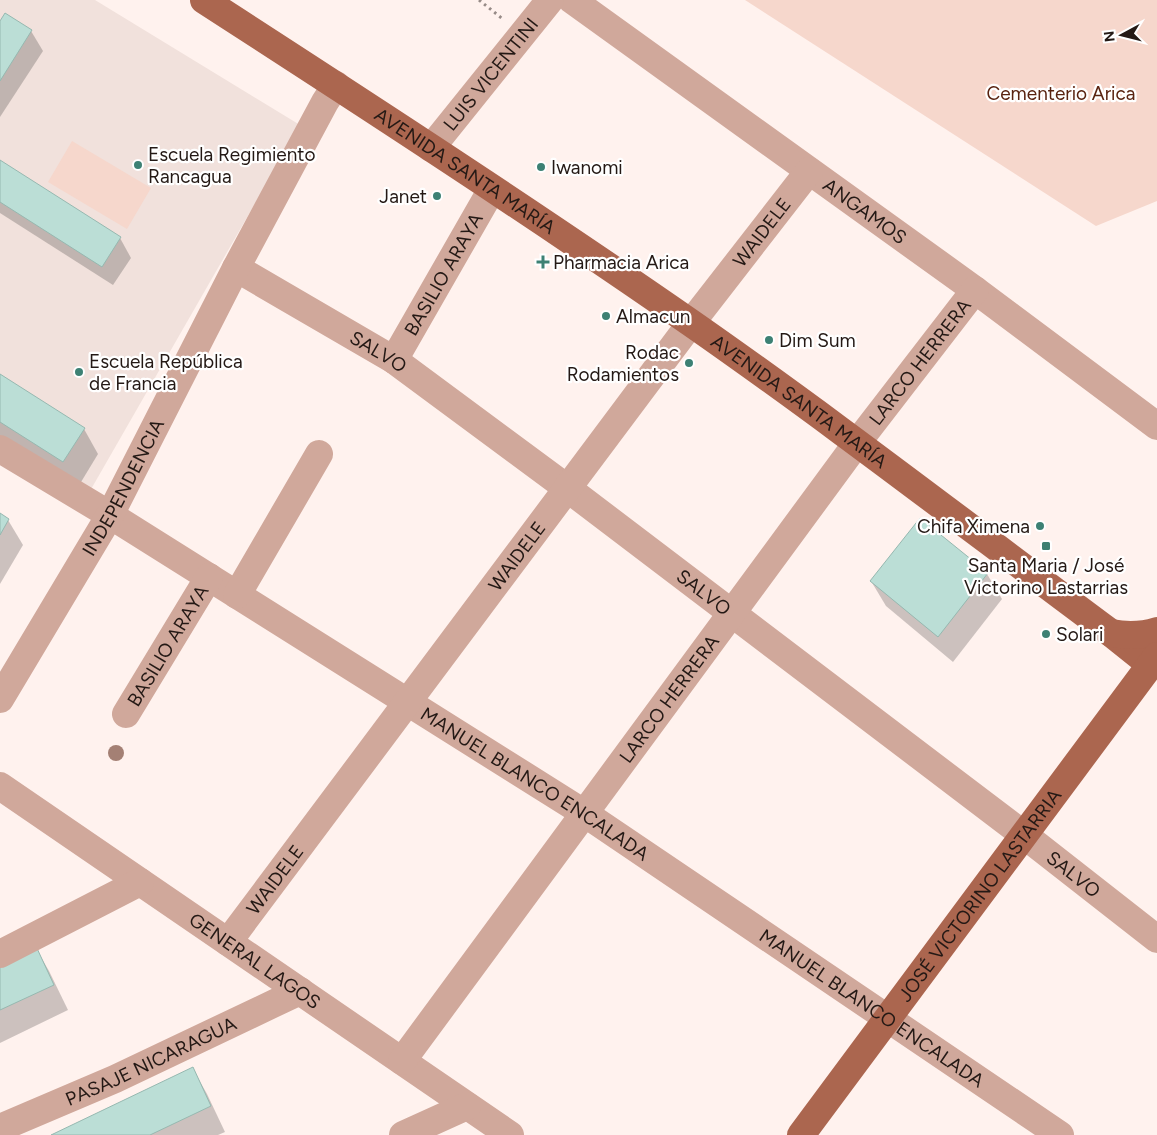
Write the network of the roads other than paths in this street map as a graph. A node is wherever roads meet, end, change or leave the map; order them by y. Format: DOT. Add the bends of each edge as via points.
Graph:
graph roads {
  1 [pos="204,0"];
  2 [pos="550,0"];
  3 [pos="572,0"];
  4 [pos="336,85"];
  5 [pos="431,148"];
  6 [pos="809,171"];
  7 [pos="492,189"];
  8 [pos="236,268"];
  9 [pos="975,290"];
  10 [pos="691,323"];
  11 [pos="394,360"];
  12 [pos="1157,426"];
  13 [pos="857,443"];
  14 [pos="0,449"];
  15 [pos="319,454"];
  16 [pos="568,488"];
  17 [pos="110,515"];
  18 [pos="209,577"];
  19 [pos="237,594"];
  20 [pos="732,613"];
  21 [pos="1157,631"];
  22 [pos="1111,633"];
  23 [pos="1155,663"];
  24 [pos="0,699"];
  25 [pos="407,702"];
  26 [pos="126,714"];
  27 [pos="0,786"];
  28 [pos="584,813"];
  29 [pos="1024,835"];
  30 [pos="140,882"];
  31 [pos="1157,939"];
  32 [pos="228,942"];
  33 [pos="0,954"];
  34 [pos="300,991"];
  35 [pos="888,1018"];
  36 [pos="402,1061"];
  37 [pos="468,1106"];
  38 [pos="0,1128"];
  39 [pos="403,1135"];
  40 [pos="510,1135"];
  41 [pos="801,1135"];
  42 [pos="1060,1135"];
  1 -- 4 [label="main road, AVENIDA SANTA MARÍA"];
  2 -- 5 [label="street, LUIS VICENTINI"];
  3 -- 6 [label="street, ANGAMOS"];
  4 -- 5 [label="main road, AVENIDA SANTA MARÍA"];
  4 -- 8 [label="street, INDEPENDENCIA"];
  5 -- 7 [label="main road, AVENIDA SANTA MARÍA"];
  6 -- 9 [label="street, ANGAMOS"];
  6 -- 10 [label="street, WAIDELE"];
  7 -- 10 [label="main road, AVENIDA SANTA MARÍA"];
  7 -- 11 [label="street, BASILIO ARAYA"];
  8 -- 11 [label="street, SALVO"];
  8 -- 17 [label="street, INDEPENDENCIA"];
  9 -- 12 [label="street, ANGAMOS"];
  9 -- 13 [label="street, LARCO HERRERA"];
  10 -- 13 [label="main road, AVENIDA SANTA MARÍA"];
  10 -- 16 [label="street, WAIDELE"];
  11 -- 16 [label="street, SALVO"];
  13 -- 20 [label="street, LARCO HERRERA"];
  13 -- 22 [label="main road, AVENIDA SANTA MARÍA"];
  14 -- 17 [label="street, MANUEL BLANCO ENCALADA"];
  15 -- 19 [label="street, BASILIO ARAYA"];
  16 -- 20 [label="street, SALVO"];
  16 -- 25 [label="street, WAIDELE"];
  17 -- 18 [label="street, MANUEL BLANCO ENCALADA"];
  17 -- 24 [label="street, INDEPENDENCIA"];
  18 -- 19 [label="street, MANUEL BLANCO ENCALADA"];
  18 -- 26 [label="street, BASILIO ARAYA"];
  19 -- 25 [label="street, MANUEL BLANCO ENCALADA"];
  20 -- 28 [label="street, LARCO HERRERA"];
  20 -- 29 [label="street, SALVO"];
  21 -- 22 [label="main road" via="1130,636"];
  22 -- 23 [label="main road, AVENIDA SANTA MARÍA"];
  23 -- 29 [label="main road, JOSÉ VICTORINO LASTARRIA"];
  25 -- 28 [label="street, MANUEL BLANCO ENCALADA"];
  25 -- 32 [label="street, WAIDELE"];
  27 -- 30 [label="street, GENERAL LAGOS"];
  28 -- 35 [label="street, MANUEL BLANCO ENCALADA"];
  28 -- 36 [label="street, LARCO HERRERA"];
  29 -- 31 [label="street, SALVO"];
  29 -- 35 [label="main road, JOSÉ VICTORINO LASTARRIA"];
  30 -- 32 [label="street, GENERAL LAGOS"];
  30 -- 33 [label="street"];
  32 -- 34 [label="street, GENERAL LAGOS"];
  34 -- 36 [label="street, GENERAL LAGOS"];
  34 -- 38 [label="street, PASAJE NICARAGUA" via="115,1079"];
  35 -- 41 [label="main road, JOSÉ VICTORINO LASTARRIA"];
  35 -- 42 [label="street, MANUEL BLANCO ENCALADA"];
  36 -- 37 [label="street, GENERAL LAGOS"];
  37 -- 39 [label="street"];
  37 -- 40 [label="street, GENERAL LAGOS"];
}
